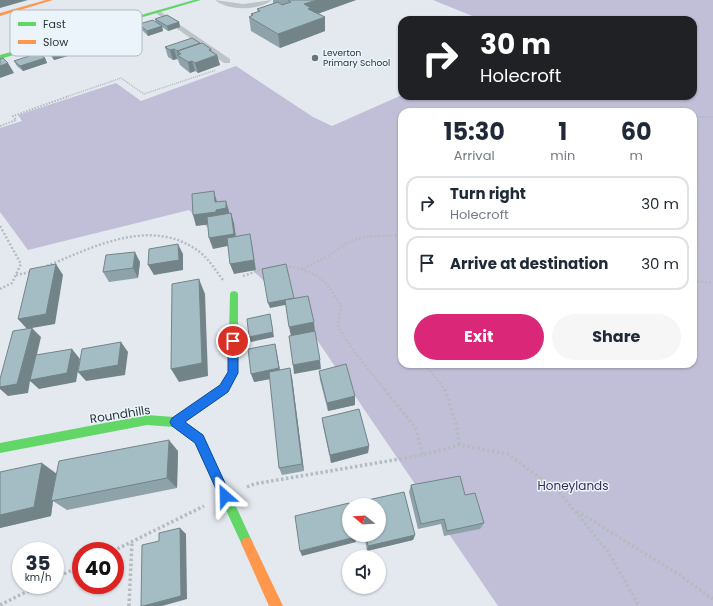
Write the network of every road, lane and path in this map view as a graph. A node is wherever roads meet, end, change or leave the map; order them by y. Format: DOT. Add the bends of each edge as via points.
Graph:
graph roads {
  1 [pos="51,0"];
  2 [pos="199,0"];
  3 [pos="218,0"];
  4 [pos="269,0"];
  5 [pos="17,10"];
  6 [pos="10,12"];
  7 [pos="158,12"];
  8 [pos="0,15"];
  9 [pos="142,17"];
  10 [pos="10,54"];
  11 [pos="0,57"];
  12 [pos="227,61"];
  13 [pos="220,69"];
  14 [pos="697,117"];
  15 [pos="713,117"];
  16 [pos="0,126"];
  17 [pos="0,226"];
  18 [pos="398,236"];
  19 [pos="44,268"];
  20 [pos="303,269"];
  21 [pos="37,271"];
  22 [pos="16,275"];
  23 [pos="241,276"];
  24 [pos="222,278"];
  25 [pos="228,278"];
  26 [pos="697,281"];
  27 [pos="713,283"];
  28 [pos="0,289"];
  29 [pos="234,294"];
  30 [pos="428,368"];
  31 [pos="176,422"];
  32 [pos="459,445"];
  33 [pos="0,448"];
  34 [pos="423,455"];
  35 [pos="225,496"];
  36 [pos="574,510"];
  37 [pos="132,542"];
  38 [pos="124,546"];
  39 [pos="22,594"];
  40 [pos="713,599"];
  41 [pos="0,605"];
  42 [pos="129,606"];
  43 [pos="276,606"];
  44 [pos="638,606"];
  1 -- 5 [label="street"];
  2 -- 7 [label="street"];
  3 -- 4 [label="lane" via="236,6 249,6"];
  6 -- 8 [label="street"];
  7 -- 9 [label="street"];
  7 -- 12 [label="lane"];
  10 -- 11 [label="street"];
  13 -- 16 [label="path" via="144,94 121,78 13,116 16,120"];
  14 -- 15 [label="path"];
  17 -- 22 [label="path" via="21,264"];
  18 -- 20 [label="path" via="363,237 346,243"];
  19 -- 24 [label="path" via="128,236 156,235 180,240 200,253"];
  20 -- 23 [label="path" via="292,265 271,266 254,275"];
  20 -- 34 [label="path" via="326,283 341,305 338,327 353,350 415,427"];
  21 -- 22 [label="path"];
  22 -- 28 [label="path" via="12,283"];
  24 -- 25 [label="path"];
  24 -- 29 [label="path"];
  26 -- 27 [label="path"];
  29 -- 31 [label="street" via="233,373 224,388"];
  30 -- 32 [label="path" via="446,388"];
  31 -- 33 [label="street, Roundhills" via="147,420"];
  31 -- 35 [label="street" via="199,439"];
  32 -- 34 [label="path"];
  32 -- 36 [label="path" via="508,454 560,493"];
  34 -- 35 [label="path" via="254,484"];
  35 -- 37 [label="path"];
  35 -- 43 [label="street"];
  36 -- 40 [label="path" via="682,576"];
  36 -- 44 [label="path" via="609,554"];
  37 -- 38 [label="path"];
  37 -- 42 [label="path"];
  39 -- 41 [label="path"];
}
